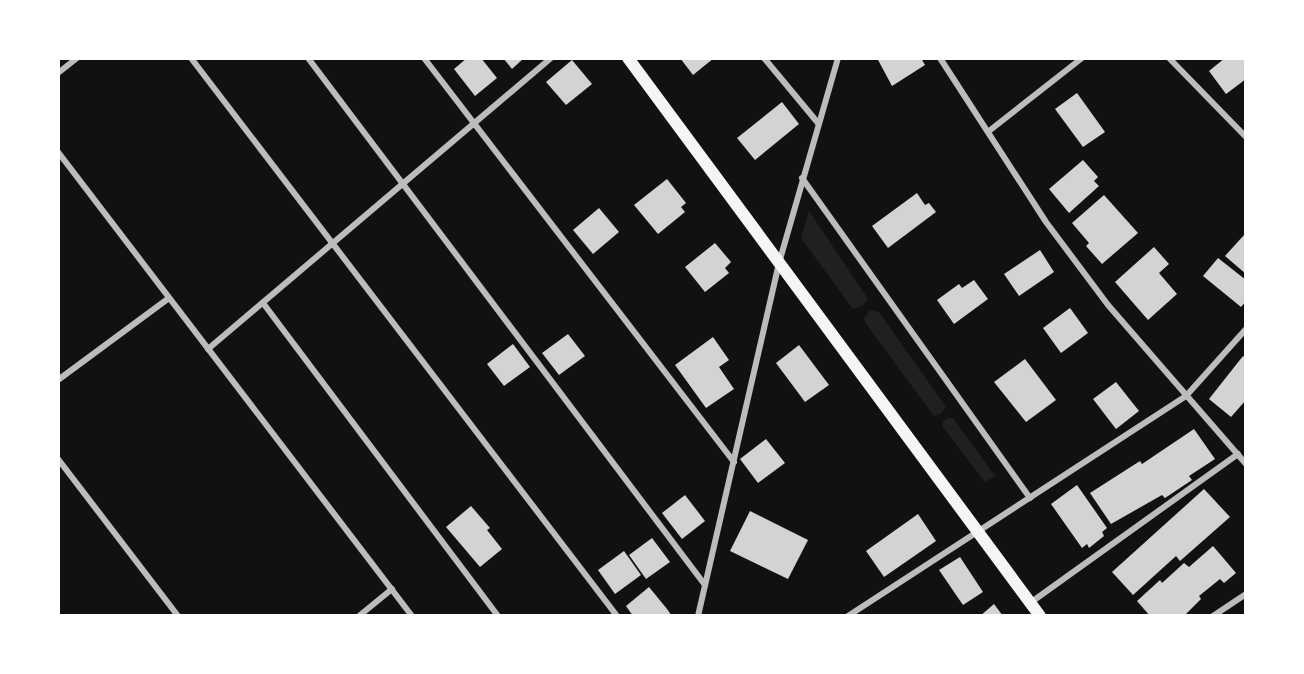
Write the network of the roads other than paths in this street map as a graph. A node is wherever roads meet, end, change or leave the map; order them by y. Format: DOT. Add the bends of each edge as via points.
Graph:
graph roads {
  1 [pos="77,58"];
  2 [pos="191,58"];
  3 [pos="308,58"];
  4 [pos="424,58"];
  5 [pos="551,58"];
  6 [pos="628,58"];
  7 [pos="764,58"];
  8 [pos="838,58"];
  9 [pos="940,58"];
  10 [pos="1082,58"];
  11 [pos="1169,58"];
  12 [pos="58,73"];
  13 [pos="474,123"];
  14 [pos="818,123"];
  15 [pos="989,131"];
  16 [pos="1245,137"];
  17 [pos="58,152"];
  18 [pos="802,178"];
  19 [pos="403,184"];
  20 [pos="332,244"];
  21 [pos="779,263"];
  22 [pos="169,298"];
  23 [pos="263,303"];
  24 [pos="1245,329"];
  25 [pos="208,349"];
  26 [pos="58,380"];
  27 [pos="1186,396"];
  28 [pos="1238,454"];
  29 [pos="58,459"];
  30 [pos="734,462"];
  31 [pos="1245,464"];
  32 [pos="1030,498"];
  33 [pos="978,532"];
  34 [pos="705,585"];
  35 [pos="392,589"];
  36 [pos="1245,594"];
  37 [pos="1030,603"];
  38 [pos="178,615"];
  39 [pos="359,615"];
  40 [pos="412,615"];
  41 [pos="498,615"];
  42 [pos="617,615"];
  43 [pos="698,615"];
  44 [pos="850,615"];
  45 [pos="1040,615"];
  46 [pos="1213,615"];
  1 -- 12 [label="street"];
  2 -- 20 [label="street"];
  3 -- 19 [label="street"];
  4 -- 13 [label="street"];
  5 -- 13 [label="street"];
  6 -- 21 [label="main road"];
  7 -- 14 [label="street"];
  8 -- 14 [label="street"];
  9 -- 15 [label="street"];
  10 -- 15 [label="street"];
  11 -- 16 [label="street"];
  13 -- 19 [label="street"];
  13 -- 30 [label="street"];
  14 -- 18 [label="street"];
  15 -- 27 [label="street" via="1046,222 1108,305"];
  17 -- 22 [label="street"];
  18 -- 21 [label="street"];
  18 -- 32 [label="street"];
  19 -- 20 [label="street"];
  19 -- 34 [label="street"];
  20 -- 23 [label="street"];
  20 -- 42 [label="street"];
  21 -- 30 [label="street"];
  21 -- 33 [label="main road"];
  22 -- 25 [label="street"];
  22 -- 26 [label="street"];
  23 -- 25 [label="street"];
  23 -- 41 [label="street"];
  24 -- 27 [label="street"];
  25 -- 35 [label="street"];
  27 -- 28 [label="street"];
  27 -- 32 [label="street"];
  28 -- 31 [label="street"];
  28 -- 37 [label="street"];
  29 -- 38 [label="street"];
  30 -- 34 [label="street"];
  32 -- 33 [label="street"];
  33 -- 37 [label="main road"];
  33 -- 44 [label="street"];
  34 -- 43 [label="street"];
  35 -- 39 [label="street"];
  35 -- 40 [label="street"];
  36 -- 46 [label="street"];
  37 -- 45 [label="main road"];
}
